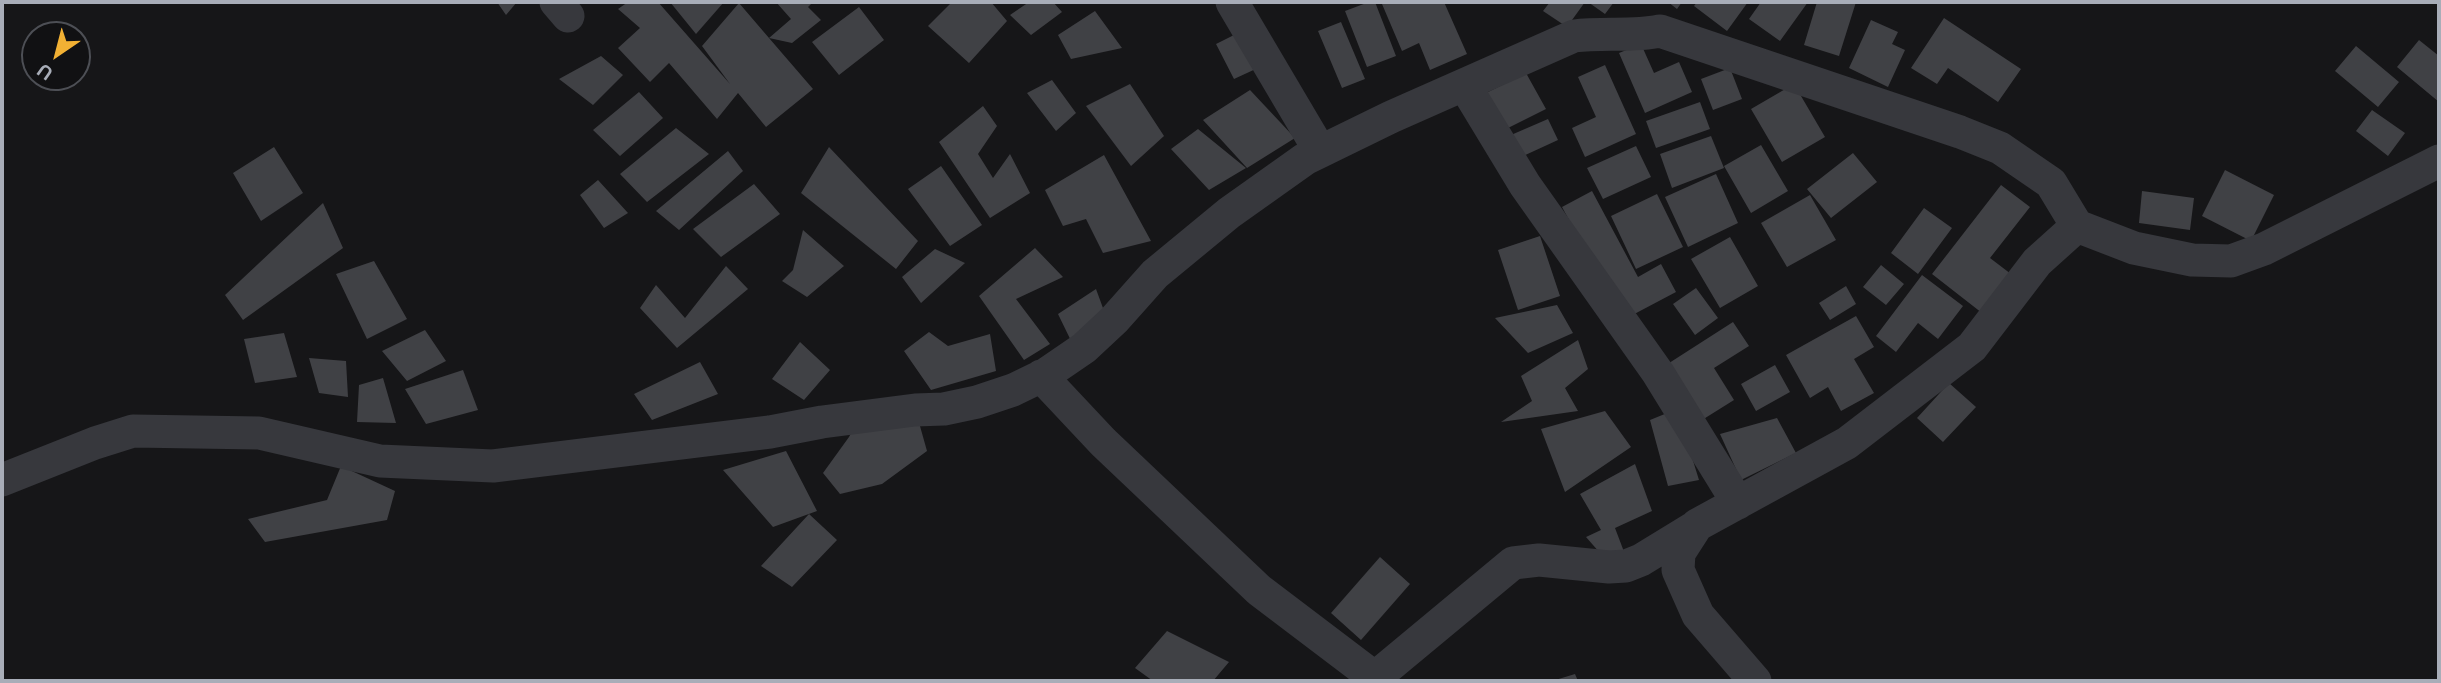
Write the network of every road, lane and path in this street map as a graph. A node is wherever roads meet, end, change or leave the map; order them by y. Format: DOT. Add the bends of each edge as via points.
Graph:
graph roads {
  1 [pos="1232,2"];
  2 [pos="1465,86"];
  3 [pos="1320,151"];
  4 [pos="2439,160"];
  5 [pos="2077,226"];
  6 [pos="1041,376"];
  7 [pos="2,480"];
  8 [pos="1738,503"];
  9 [pos="1698,525"];
  10 [pos="1373,679"];
  11 [pos="1755,681"];
  1 -- 3 [label="street"];
  2 -- 3 [label="street"];
  2 -- 5 [label="street" via="1574,36 1660,31 2000,148 2051,183"];
  2 -- 8 [label="street" via="1525,185 1658,373"];
  3 -- 6 [label="street" via="1229,213 1155,274 1084,348"];
  4 -- 5 [label="street" via="2231,261 2192,260 2134,248"];
  5 -- 8 [label="street" via="2037,262 1972,347 1847,443"];
  6 -- 7 [label="street" via="1013,390 944,409 493,466 380,461 260,433 133,431"];
  6 -- 10 [label="street" via="1103,442 1259,590"];
  8 -- 9 [label="street"];
  9 -- 10 [label="street" via="1626,566 1539,560 1513,563"];
  9 -- 11 [label="street" via="1679,554 1678,570 1698,615"];
}
